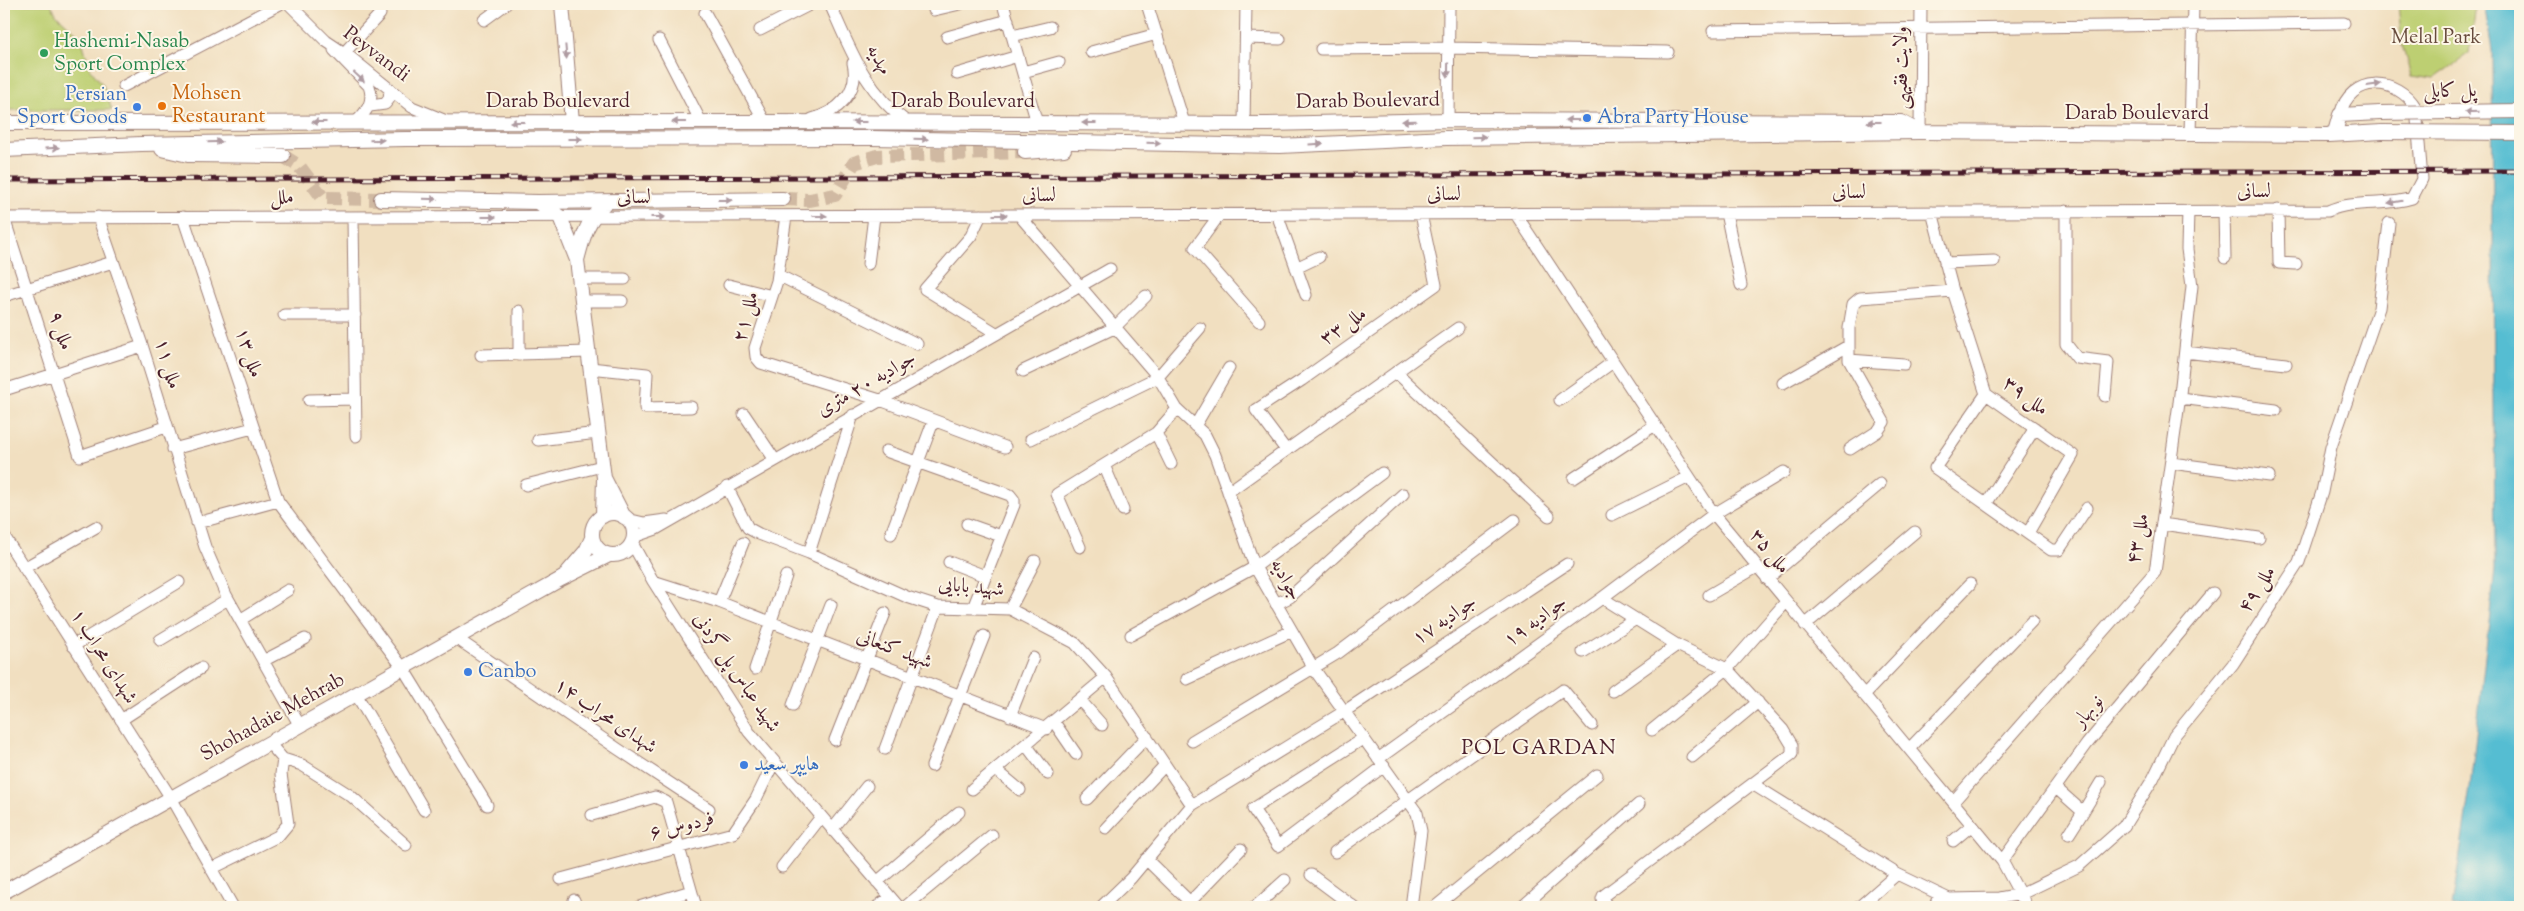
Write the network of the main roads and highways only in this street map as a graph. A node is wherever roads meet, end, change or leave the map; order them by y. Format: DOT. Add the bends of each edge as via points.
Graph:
graph roads {
  1 [pos="562,4"];
  2 [pos="2520,111"];
  3 [pos="572,122"];
  4 [pos="4,123"];
  5 [pos="1216,124"];
  6 [pos="1268,124"];
  7 [pos="1920,132"];
  8 [pos="2520,133"];
  9 [pos="2329,135"];
  10 [pos="1122,142"];
  11 [pos="142,144"];
  12 [pos="1215,144"];
  13 [pos="1268,145"];
  14 [pos="4,150"];
  15 [pos="1025,152"];
  16 [pos="283,156"];
  17 [pos="381,199"];
  18 [pos="783,200"];
  19 [pos="538,202"];
  20 [pos="606,202"];
  21 [pos="577,260"];
  22 [pos="603,472"];
  23 [pos="603,516"];
  24 [pos="625,518"];
  25 [pos="592,538"];
  26 [pos="608,555"];
  27 [pos="561,579"];
  28 [pos="4,892"];
  1 -- 3 [label="main road, one-way"];
  2 -- 9 [label="main road, پل کابلی, one-way, bridge" via="2340,115 2335,132"];
  3 -- 4 [label="main road, Darab Boulevard, one-way"];
  5 -- 3 [label="main road, Darab Boulevard, one-way"];
  5 -- 6 [label="main road, Darab Boulevard"];
  5 -- 12 [label="main road"];
  7 -- 6 [label="main road, Darab Boulevard, one-way" via="1901,122 1448,120"];
  6 -- 13 [label="main road"];
  7 -- 9 [label="main road, Darab Boulevard"];
  13 -- 7 [label="main road, Darab Boulevard, one-way" via="1446,138"];
  8 -- 9 [label="main road, پل کابلی, bridge"];
  11 -- 10 [label="main road, Darab Boulevard, one-way" via="406,139 863,138"];
  10 -- 12 [label="main road, Darab Boulevard, one-way"];
  10 -- 15 [label="main road"];
  14 -- 11 [label="main road, Darab Boulevard, one-way"];
  11 -- 16 [label="main road" via="188,155"];
  12 -- 13 [label="main road, Darab Boulevard"];
  17 -- 19 [label="main road, one-way"];
  20 -- 18 [label="main road, one-way"];
  19 -- 20 [label="main road"];
  19 -- 21 [label="main road" via="560,218"];
  20 -- 21 [label="main road" via="592,216"];
  21 -- 22 [label="main road"];
  22 -- 23 [label="main road"];
  22 -- 24 [label="main road"];
  23 -- 24 [label="main road" via="617,514"];
  23 -- 25 [label="main road" via="596,521"];
  24 -- 26 [label="main road" via="631,524 632,540 622,553"];
  25 -- 26 [label="main road" via="595,546"];
  25 -- 27 [label="main road" via="586,551"];
  26 -- 27 [label="main road, Shohadaie Mehrab"];
  27 -- 28 [label="main road, Shohadaie Mehrab"];
}
